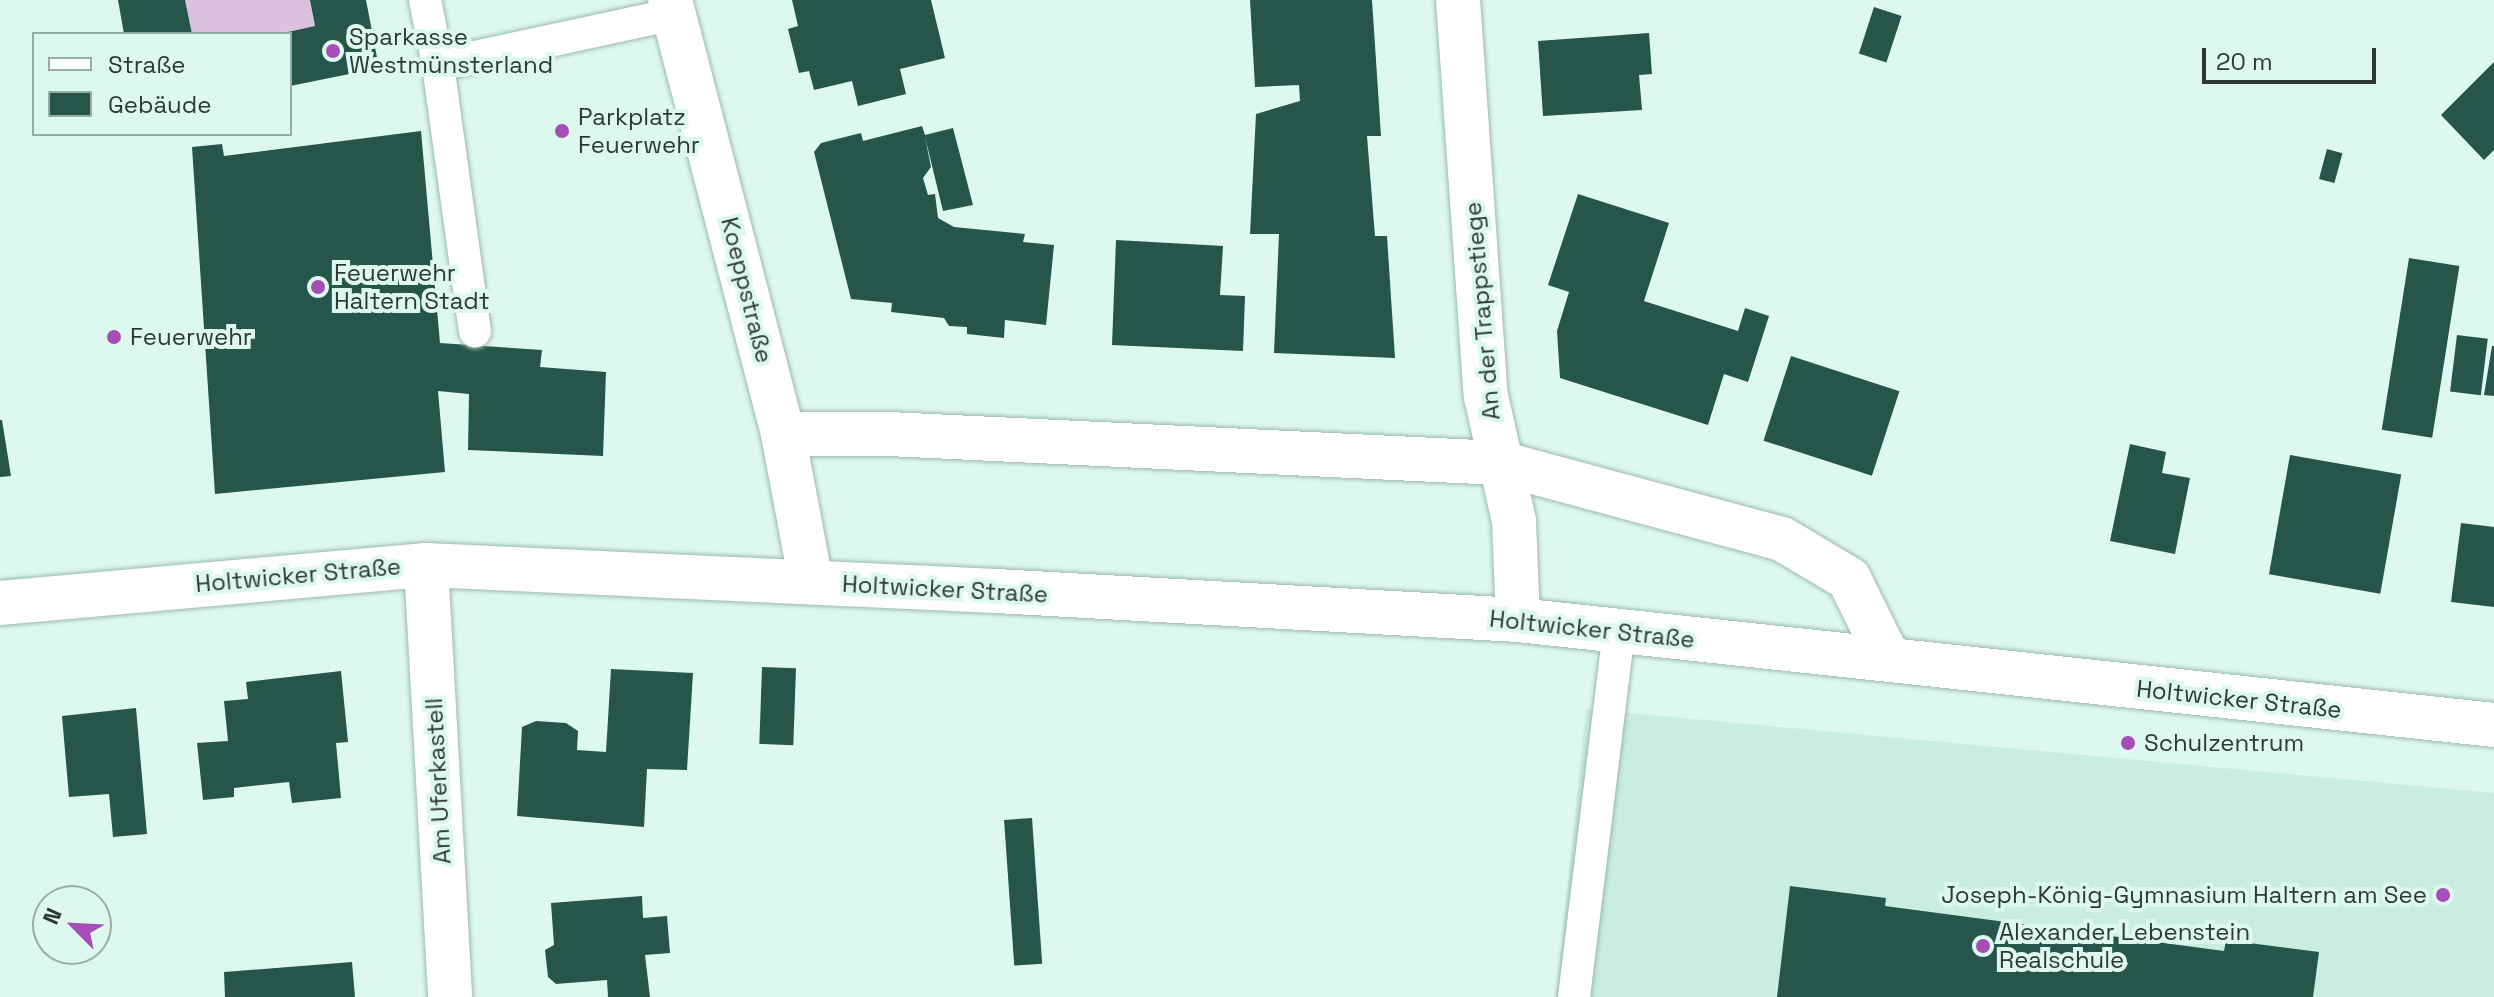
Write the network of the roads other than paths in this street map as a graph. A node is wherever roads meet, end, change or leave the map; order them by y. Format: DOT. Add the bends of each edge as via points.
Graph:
graph roads {
  1 [pos="425,0"];
  2 [pos="1458,0"];
  3 [pos="672,7"];
  4 [pos="438,65"];
  5 [pos="475,331"];
  6 [pos="783,434"];
  7 [pos="1500,463"];
  8 [pos="426,565"];
  9 [pos="811,582"];
  10 [pos="0,603"];
  11 [pos="1518,620"];
  12 [pos="1619,632"];
  13 [pos="1889,660"];
  14 [pos="2494,725"];
  15 [pos="450,997"];
  16 [pos="1574,997"];
  1 -- 4 [label="lane"];
  2 -- 7 [label="street, An der Trappstiege" via="1486,396"];
  3 -- 4 [label="lane"];
  3 -- 6 [label="street, Koeppstraße"];
  4 -- 5 [label="lane"];
  6 -- 7 [label="street" via="889,434"];
  6 -- 9 [label="street, Koeppstraße"];
  7 -- 11 [label="street, An der Trappstiege" via="1514,521"];
  7 -- 13 [label="street" via="1782,539 1849,579"];
  8 -- 9 [label="street, Holtwicker Straße"];
  8 -- 10 [label="street, Holtwicker Straße"];
  8 -- 15 [label="street, Am Uferkastell"];
  9 -- 11 [label="street, Holtwicker Straße"];
  11 -- 12 [label="street, Holtwicker Straße"];
  12 -- 13 [label="street, Holtwicker Straße"];
  12 -- 16 [label="lane"];
  13 -- 14 [label="street, Holtwicker Straße"];
}
